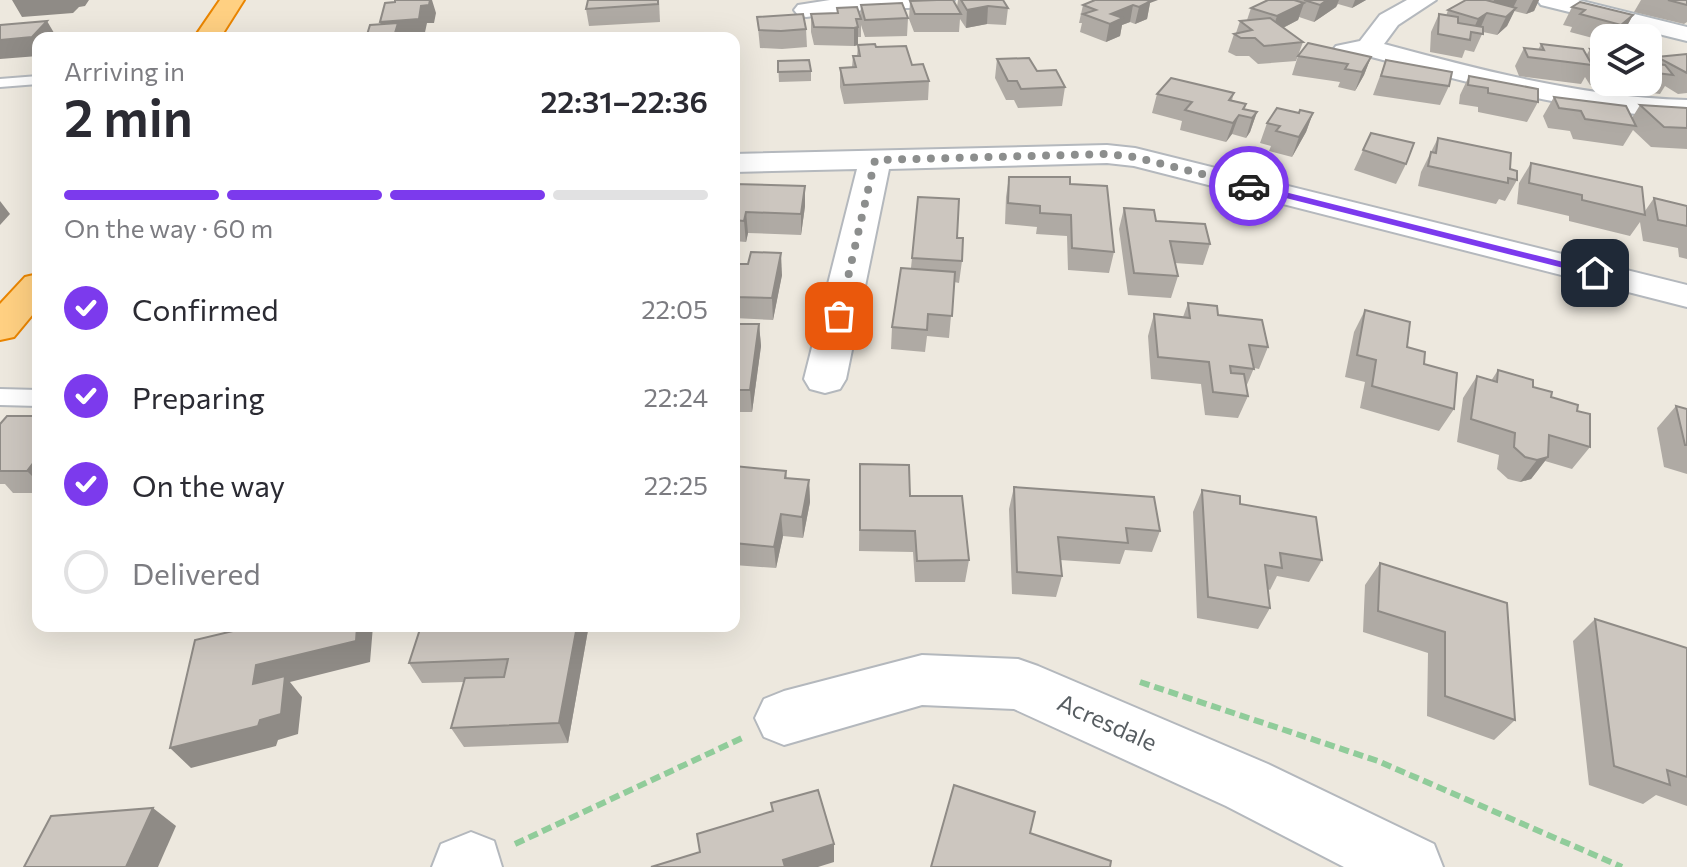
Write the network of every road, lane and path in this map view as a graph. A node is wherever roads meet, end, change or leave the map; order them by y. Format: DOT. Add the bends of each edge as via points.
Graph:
graph roads {
  1 [pos="232,0"];
  2 [pos="942,0"];
  3 [pos="1424,0"];
  4 [pos="1550,0"];
  5 [pos="803,11"];
  6 [pos="211,32"];
  7 [pos="1687,34"];
  8 [pos="32,80"];
  9 [pos="0,83"];
  10 [pos="1687,109"];
  11 [pos="875,160"];
  12 [pos="740,163"];
  13 [pos="32,292"];
  14 [pos="1687,296"];
  15 [pos="0,328"];
  16 [pos="825,379"];
  17 [pos="0,397"];
  18 [pos="32,398"];
  19 [pos="784,718"];
  20 [pos="467,866"];
  21 [pos="1411,867"];
  1 -- 6 [label="highway"];
  2 -- 5 [label="street"];
  3 -- 10 [label="street" via="1389,20 1356,49 1571,98"];
  4 -- 7 [label="street"];
  8 -- 9 [label="lane"];
  11 -- 12 [label="street"];
  11 -- 14 [label="street" via="1135,157"];
  11 -- 16 [label="street"];
  13 -- 15 [label="highway"];
  17 -- 18 [label="lane"];
  19 -- 20 [label="path"];
  19 -- 21 [label="street, Acresdale" via="922,680 1018,684 1247,785"];
}
